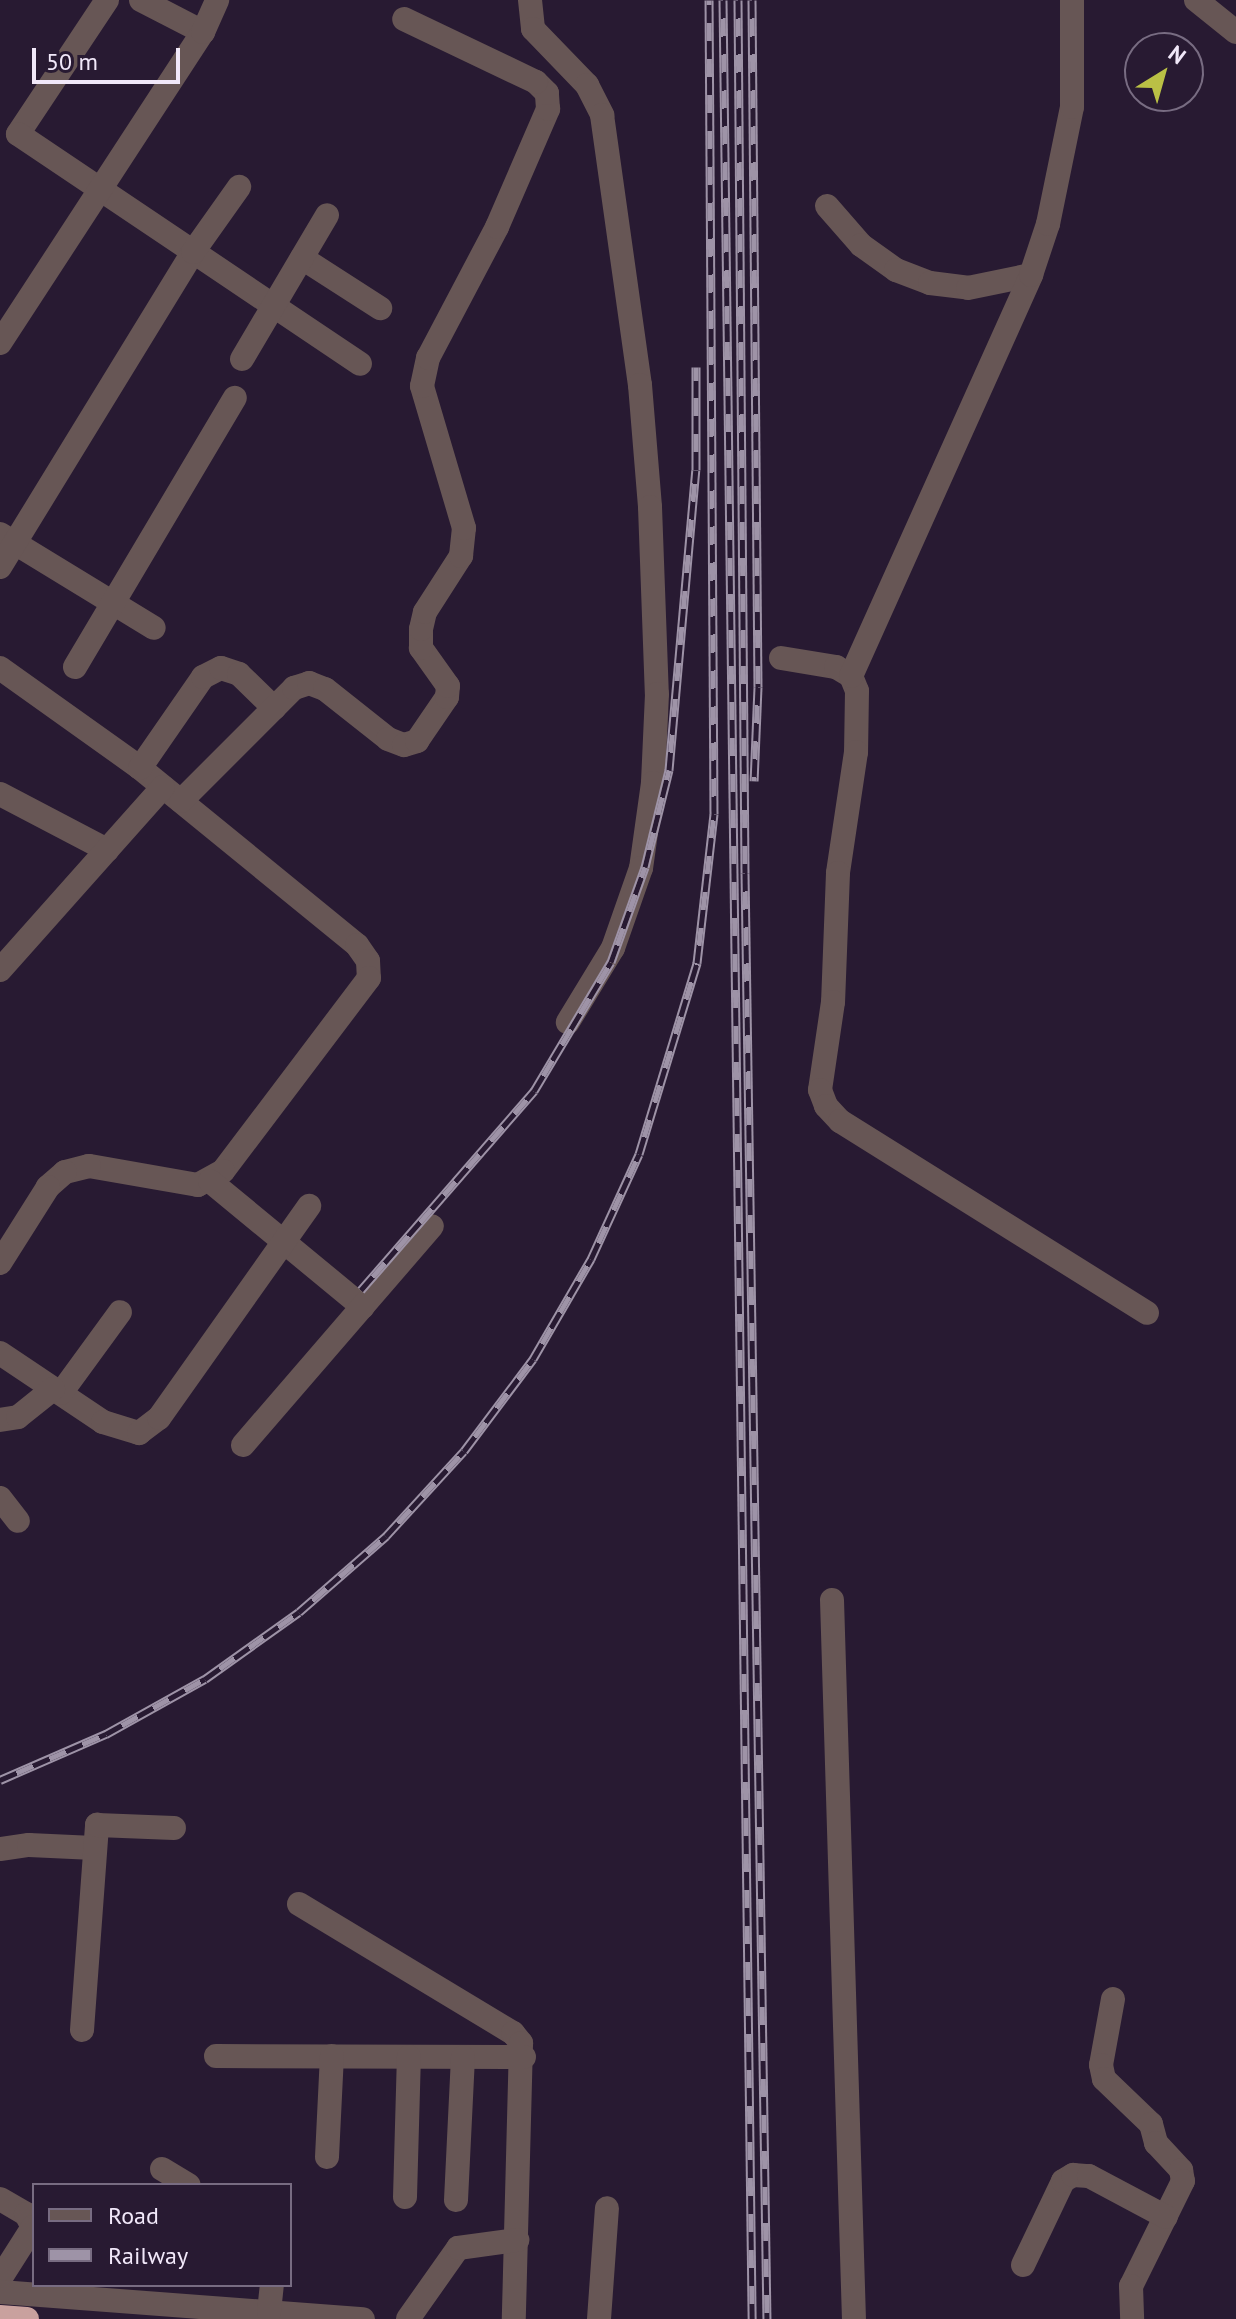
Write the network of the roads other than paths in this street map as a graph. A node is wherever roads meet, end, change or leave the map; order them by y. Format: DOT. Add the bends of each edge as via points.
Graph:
graph roads {
  1 [pos="107,0"];
  2 [pos="141,0"];
  3 [pos="217,0"];
  4 [pos="530,0"];
  5 [pos="1072,0"];
  6 [pos="1196,0"];
  7 [pos="404,19"];
  8 [pos="203,32"];
  9 [pos="1236,32"];
  10 [pos="239,187"];
  11 [pos="100,190"];
  12 [pos="827,206"];
  13 [pos="327,215"];
  14 [pos="193,252"];
  15 [pos="302,258"];
  16 [pos="1031,275"];
  17 [pos="275,307"];
  18 [pos="380,308"];
  19 [pos="3,331"];
  20 [pos="242,359"];
  21 [pos="360,364"];
  22 [pos="235,398"];
  23 [pos="8,539"];
  24 [pos="0,567"];
  25 [pos="112,602"];
  26 [pos="154,628"];
  27 [pos="781,658"];
  28 [pos="75,667"];
  29 [pos="0,668"];
  30 [pos="851,676"];
  31 [pos="274,708"];
  32 [pos="140,768"];
  33 [pos="0,794"];
  34 [pos="172,794"];
  35 [pos="107,850"];
  36 [pos="0,970"];
  37 [pos="568,1022"];
  38 [pos="210,1181"];
  39 [pos="309,1206"];
  40 [pos="432,1226"];
  41 [pos="283,1239"];
  42 [pos="0,1263"];
  43 [pos="363,1307"];
  44 [pos="120,1312"];
  45 [pos="1147,1313"];
  46 [pos="0,1353"];
  47 [pos="57,1391"];
  48 [pos="0,1420"];
  49 [pos="243,1445"];
  50 [pos="0,1498"];
  51 [pos="18,1521"];
  52 [pos="832,1600"];
  53 [pos="174,1828"];
  54 [pos="94,1848"];
  55 [pos="0,1849"];
  56 [pos="299,1904"];
  57 [pos="1113,1999"];
  58 [pos="82,2030"];
  59 [pos="216,2056"];
  60 [pos="332,2056"];
  61 [pos="409,2057"];
  62 [pos="463,2057"];
  63 [pos="524,2057"];
  64 [pos="327,2157"];
  65 [pos="162,2169"];
  66 [pos="186,2183"];
  67 [pos="405,2197"];
  68 [pos="0,2199"];
  69 [pos="456,2200"];
  70 [pos="607,2208"];
  71 [pos="1166,2217"];
  72 [pos="32,2225"];
  73 [pos="32,2229"];
  74 [pos="517,2240"];
  75 [pos="1023,2265"];
  76 [pos="0,2279"];
  77 [pos="272,2287"];
  78 [pos="0,2292"];
  79 [pos="269,2312"];
  80 [pos="0,2317"];
  81 [pos="27,2319"];
  82 [pos="363,2319"];
  83 [pos="408,2319"];
  84 [pos="514,2319"];
  85 [pos="599,2319"];
  86 [pos="854,2319"];
  87 [pos="1132,2319"];
  1 -- 11 [label="street" via="18,134"];
  2 -- 8 [label="street"];
  3 -- 8 [label="street"];
  4 -- 37 [label="street" via="533,29 587,85 602,115 640,385 652,538 657,694 653,783 641,868 613,948"];
  5 -- 16 [label="street" via="1066,157"];
  6 -- 9 [label="street"];
  7 -- 31 [label="street" via="536,82 547,93 548,109 497,227 428,358 422,386 464,528 461,556 425,612 421,629 421,648 448,686 447,697 417,741 404,745 309,683 294,688"];
  8 -- 11 [label="street"];
  10 -- 14 [label="street"];
  11 -- 14 [label="street"];
  11 -- 19 [label="street"];
  12 -- 16 [label="street" via="861,245 896,270 930,283 968,288"];
  13 -- 15 [label="street"];
  14 -- 17 [label="street"];
  14 -- 23 [label="street"];
  15 -- 17 [label="street"];
  15 -- 18 [label="street"];
  16 -- 30 [label="street"];
  17 -- 20 [label="street"];
  17 -- 21 [label="street"];
  22 -- 25 [label="street"];
  23 -- 24 [label="street"];
  23 -- 25 [label="street"];
  25 -- 26 [label="street"];
  25 -- 28 [label="street"];
  27 -- 30 [label="street" via="836,667"];
  29 -- 32 [label="street"];
  30 -- 45 [label="street" via="857,691 856,752 838,873 833,1002 820,1090 826,1106 840,1121"];
  31 -- 32 [label="street" via="239,674 221,668 203,677"];
  31 -- 34 [label="street"];
  32 -- 34 [label="street"];
  33 -- 35 [label="street"];
  34 -- 35 [label="street"];
  34 -- 38 [label="street" via="357,945 368,961 369,978 361,991"];
  35 -- 36 [label="street"];
  38 -- 41 [label="street"];
  38 -- 42 [label="street" via="180,1183 89,1166 65,1172 48,1187"];
  39 -- 41 [label="street"];
  40 -- 43 [label="street"];
  41 -- 43 [label="street"];
  41 -- 47 [label="street" via="159,1418 139,1433 103,1422"];
  43 -- 49 [label="street"];
  44 -- 47 [label="street"];
  46 -- 47 [label="street"];
  47 -- 48 [label="street" via="18,1417"];
  50 -- 51 [label="street"];
  52 -- 86 [label="street"];
  53 -- 54 [label="street" via="102,1821"];
  54 -- 55 [label="street"];
  54 -- 58 [label="street"];
  56 -- 63 [label="street" via="513,2033"];
  57 -- 71 [label="street" via="1101,2065 1104,2079 1151,2124 1162,2154 1181,2170 1180,2191"];
  59 -- 60 [label="street"];
  60 -- 61 [label="street"];
  60 -- 64 [label="street"];
  61 -- 62 [label="street"];
  61 -- 67 [label="street"];
  62 -- 63 [label="street"];
  62 -- 69 [label="street"];
  63 -- 74 [label="street"];
  65 -- 66 [label="street"];
  68 -- 72 [label="street" via="26,2214"];
  70 -- 85 [label="street"];
  71 -- 75 [label="street" via="1089,2176 1073,2175 1063,2181"];
  71 -- 87 [label="street" via="1131,2286"];
  73 -- 76 [label="street"];
  74 -- 83 [label="street" via="458,2248"];
  74 -- 84 [label="street"];
  77 -- 79 [label="street"];
  78 -- 79 [label="street"];
  79 -- 82 [label="street"];
  80 -- 81 [label="highway"];
}
